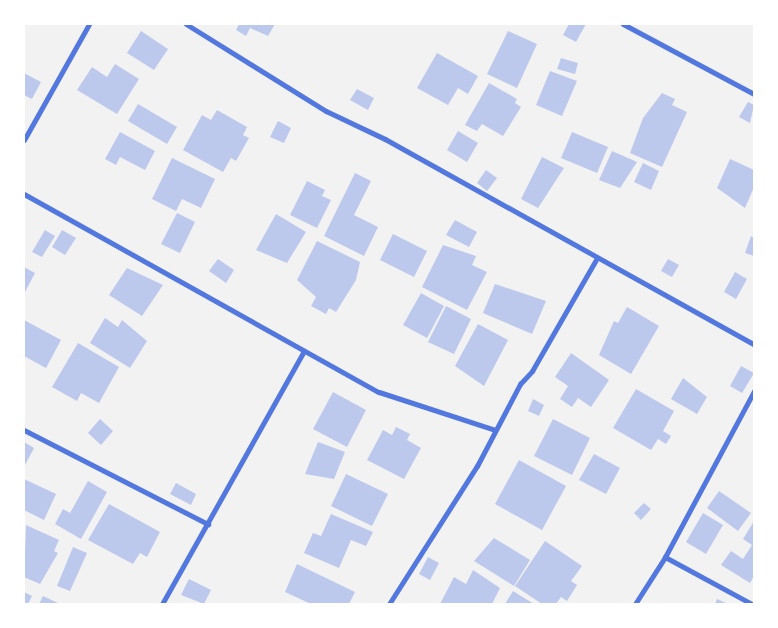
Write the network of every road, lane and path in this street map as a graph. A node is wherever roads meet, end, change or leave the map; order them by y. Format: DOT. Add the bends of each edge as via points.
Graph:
graph roads {
  1 [pos="89,24"];
  2 [pos="186,24"];
  3 [pos="623,24"];
  4 [pos="754,94"];
  5 [pos="24,140"];
  6 [pos="24,194"];
  7 [pos="597,258"];
  8 [pos="754,344"];
  9 [pos="303,352"];
  10 [pos="754,391"];
  11 [pos="24,430"];
  12 [pos="495,430"];
  13 [pos="208,524"];
  14 [pos="665,558"];
  15 [pos="162,604"];
  16 [pos="389,604"];
  17 [pos="634,604"];
  18 [pos="752,604"];
  1 -- 5 [label="street"];
  2 -- 7 [label="street" via="326,111 385,139"];
  3 -- 4 [label="street"];
  6 -- 9 [label="street"];
  7 -- 8 [label="street"];
  7 -- 12 [label="street"];
  9 -- 12 [label="street" via="379,392"];
  9 -- 13 [label="street"];
  10 -- 14 [label="street"];
  11 -- 13 [label="street"];
  12 -- 16 [label="street"];
  13 -- 15 [label="street"];
  14 -- 17 [label="street"];
  14 -- 18 [label="street"];
}
